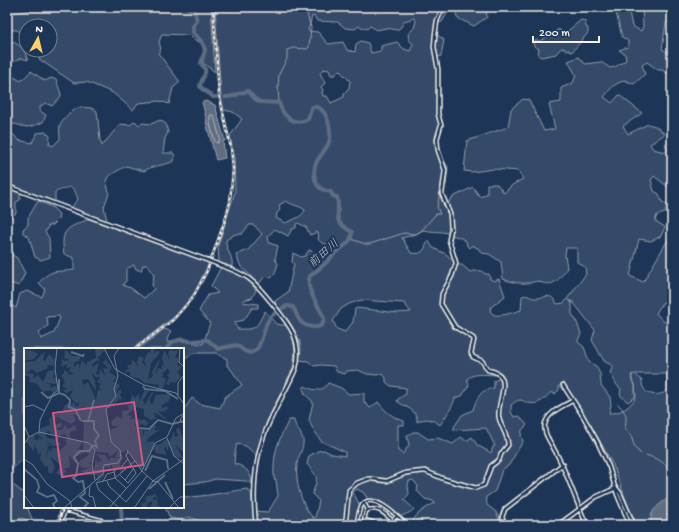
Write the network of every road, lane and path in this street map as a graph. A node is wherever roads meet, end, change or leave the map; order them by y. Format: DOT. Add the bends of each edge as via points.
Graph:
graph roads {
  1 [pos="443,7"];
  2 [pos="7,186"];
  3 [pos="563,385"];
  4 [pos="573,400"];
  5 [pos="563,464"];
  6 [pos="616,488"];
  7 [pos="364,503"];
  8 [pos="65,508"];
  9 [pos="580,508"];
  10 [pos="368,510"];
  11 [pos="397,516"];
  12 [pos="101,520"];
  13 [pos="364,520"];
  14 [pos="392,520"];
  15 [pos="403,521"];
  16 [pos="60,525"];
  17 [pos="256,525"];
  18 [pos="342,525"];
  19 [pos="356,525"];
  20 [pos="363,525"];
  21 [pos="378,525"];
  22 [pos="388,525"];
  23 [pos="399,525"];
  24 [pos="407,525"];
  25 [pos="505,525"];
  26 [pos="558,525"];
  27 [pos="587,525"];
  28 [pos="630,525"];
  29 [pos="634,525"];
  1 -- 18 [label="main road" via="436,21 434,46 438,69 438,114 441,125 437,140 445,170 442,194 450,214 450,244 456,263 442,294 441,304 456,327 473,338 473,357 501,377 504,389 499,403 499,416 508,445 499,460 491,466 484,484 476,488 425,471 406,473 387,481 372,479 357,483 348,492 346,518"];
  2 -- 17 [label="main road, bridge" via="239,272 258,286 289,323 295,336 297,361 294,373 266,430 257,458 253,494"];
  3 -- 4 [label="main road"];
  4 -- 5 [label="main road" via="552,413 545,424 546,434"];
  4 -- 6 [label="main road" via="597,441"];
  5 -- 9 [label="main road"];
  5 -- 25 [label="main road" via="505,509 502,517"];
  6 -- 9 [label="main road" via="596,496"];
  6 -- 28 [label="main road"];
  6 -- 29 [label="main road"];
  7 -- 10 [label="street"];
  7 -- 11 [label="street" via="381,503"];
  7 -- 19 [label="street" via="360,508"];
  8 -- 12 [label="street"];
  8 -- 16 [label="street"];
  9 -- 26 [label="main road"];
  9 -- 27 [label="main road"];
  10 -- 13 [label="street"];
  10 -- 14 [label="street" via="379,510"];
  11 -- 14 [label="street"];
  11 -- 15 [label="street"];
  13 -- 20 [label="street"];
  13 -- 21 [label="street"];
  14 -- 22 [label="street"];
  15 -- 23 [label="street"];
  15 -- 24 [label="street"];
}
